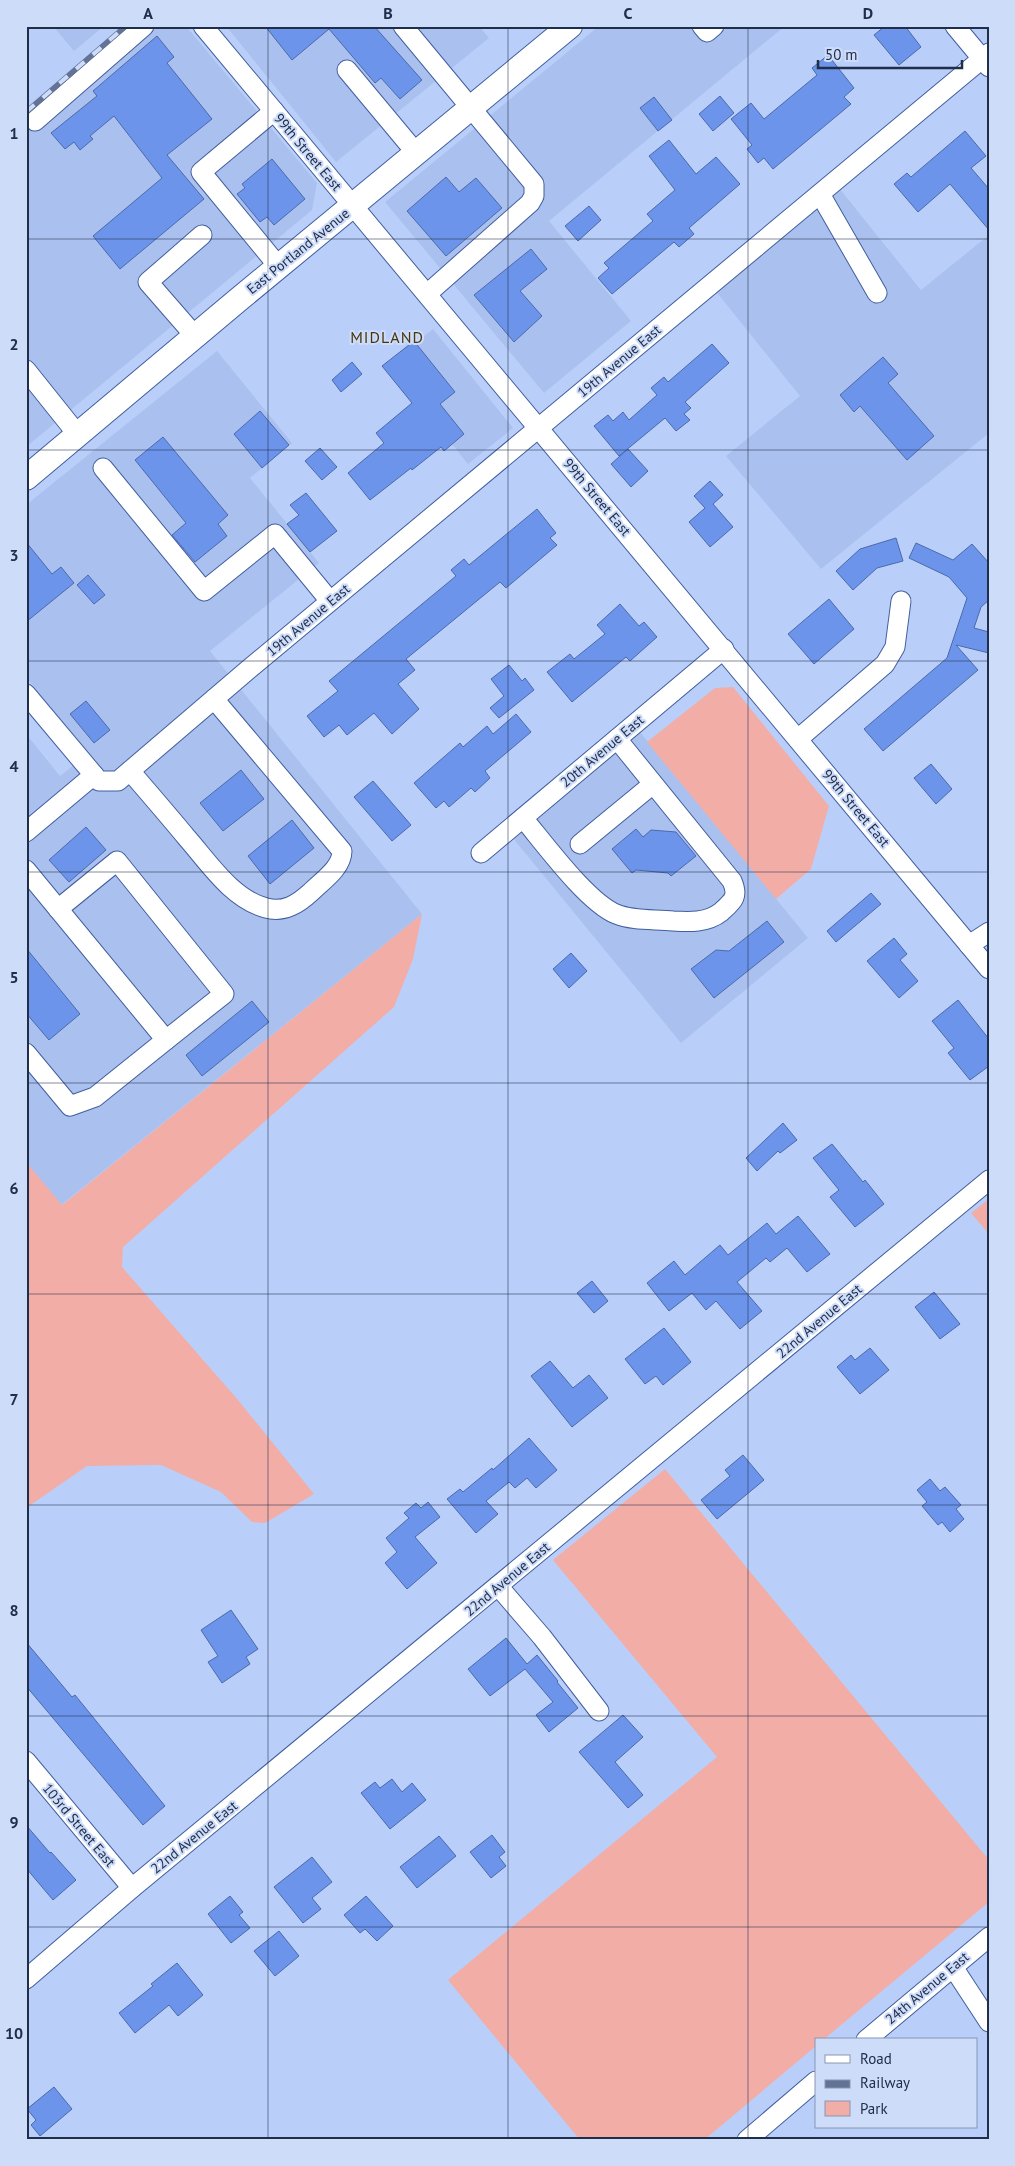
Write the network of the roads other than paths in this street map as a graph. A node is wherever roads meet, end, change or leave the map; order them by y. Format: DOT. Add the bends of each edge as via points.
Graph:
graph roads {
  1 [pos="144,26"];
  2 [pos="203,26"];
  3 [pos="403,26"];
  4 [pos="570,26"];
  5 [pos="702,26"];
  6 [pos="714,26"];
  7 [pos="955,26"];
  8 [pos="986,60"];
  9 [pos="347,70"];
  10 [pos="472,109"];
  11 [pos="274,111"];
  12 [pos="35,121"];
  13 [pos="418,154"];
  14 [pos="820,194"];
  15 [pos="354,206"];
  16 [pos="202,235"];
  17 [pos="279,267"];
  18 [pos="877,293"];
  19 [pos="428,294"];
  20 [pos="195,336"];
  21 [pos="26,370"];
  22 [pos="539,427"];
  23 [pos="78,436"];
  24 [pos="103,468"];
  25 [pos="26,478"];
  26 [pos="330,601"];
  27 [pos="902,601"];
  28 [pos="724,649"];
  29 [pos="26,694"];
  30 [pos="214,699"];
  31 [pos="617,739"];
  32 [pos="798,739"];
  33 [pos="130,771"];
  34 [pos="94,775"];
  35 [pos="653,784"];
  36 [pos="523,818"];
  37 [pos="26,832"];
  38 [pos="580,844"];
  39 [pos="481,853"];
  40 [pos="26,870"];
  41 [pos="58,908"];
  42 [pos="989,932"];
  43 [pos="969,945"];
  44 [pos="989,969"];
  45 [pos="166,1040"];
  46 [pos="26,1053"];
  47 [pos="989,1180"];
  48 [pos="498,1586"];
  49 [pos="599,1711"];
  50 [pos="26,1761"];
  51 [pos="132,1888"];
  52 [pos="989,1937"];
  53 [pos="953,1967"];
  54 [pos="26,1979"];
  55 [pos="989,2022"];
  56 [pos="868,2038"];
  57 [pos="815,2083"];
  58 [pos="746,2140"];
  1 -- 12 [label="street"];
  2 -- 11 [label="street, 99th Street East"];
  3 -- 10 [label="street"];
  4 -- 10 [label="main road, East Portland Avenue"];
  5 -- 6 [label="street" via="707,32"];
  7 -- 8 [label="street"];
  8 -- 14 [label="street, 19th Avenue East"];
  9 -- 13 [label="street"];
  10 -- 13 [label="main road, East Portland Avenue"];
  10 -- 19 [label="street" via="534,184 534,196 530,204"];
  11 -- 15 [label="street, 99th Street East"];
  11 -- 17 [label="street" via="200,172"];
  13 -- 15 [label="main road, East Portland Avenue"];
  14 -- 18 [label="street"];
  14 -- 22 [label="street, 19th Avenue East"];
  15 -- 17 [label="main road, East Portland Avenue"];
  15 -- 19 [label="street, 99th Street East"];
  16 -- 20 [label="street" via="148,282"];
  17 -- 20 [label="main road, East Portland Avenue"];
  19 -- 22 [label="street, 99th Street East"];
  20 -- 23 [label="main road, East Portland Avenue"];
  21 -- 23 [label="street"];
  22 -- 26 [label="street, 19th Avenue East"];
  22 -- 28 [label="street, 99th Street East"];
  23 -- 25 [label="main road, East Portland Avenue"];
  24 -- 26 [label="street" via="204,591 275,534"];
  26 -- 30 [label="street, 19th Avenue East"];
  27 -- 32 [label="street" via="895,647 885,664"];
  28 -- 31 [label="street, 20th Avenue East"];
  28 -- 32 [label="street, 99th Street East"];
  29 -- 34 [label="street"];
  30 -- 33 [label="street, 19th Avenue East"];
  30 -- 33 [label="street" via="342,851 339,864 301,900 280,909 266,908 249,901 227,884"];
  31 -- 35 [label="street"];
  31 -- 36 [label="street, 20th Avenue East"];
  32 -- 43 [label="street, 99th Street East"];
  33 -- 34 [label="street, 19th Avenue East" via="118,781 99,781"];
  34 -- 37 [label="street"];
  35 -- 36 [label="street" via="734,885 734,901 712,917 688,922 630,918 607,910 586,892"];
  35 -- 38 [label="street"];
  36 -- 39 [label="street, 20th Avenue East"];
  40 -- 41 [label="street"];
  41 -- 45 [label="street"];
  41 -- 45 [label="street" via="117,861 224,994"];
  42 -- 43 [label="street"];
  43 -- 44 [label="street, 99th Street East"];
  45 -- 46 [label="street" via="95,1097 70,1106"];
  47 -- 48 [label="street, 22nd Avenue East"];
  48 -- 49 [label="street"];
  48 -- 51 [label="street, 22nd Avenue East"];
  50 -- 51 [label="street, 103rd Street East"];
  51 -- 54 [label="street, 22nd Avenue East"];
  52 -- 53 [label="street, 24th Avenue East"];
  53 -- 55 [label="street"];
  53 -- 56 [label="street, 24th Avenue East"];
  57 -- 58 [label="street"];
}
